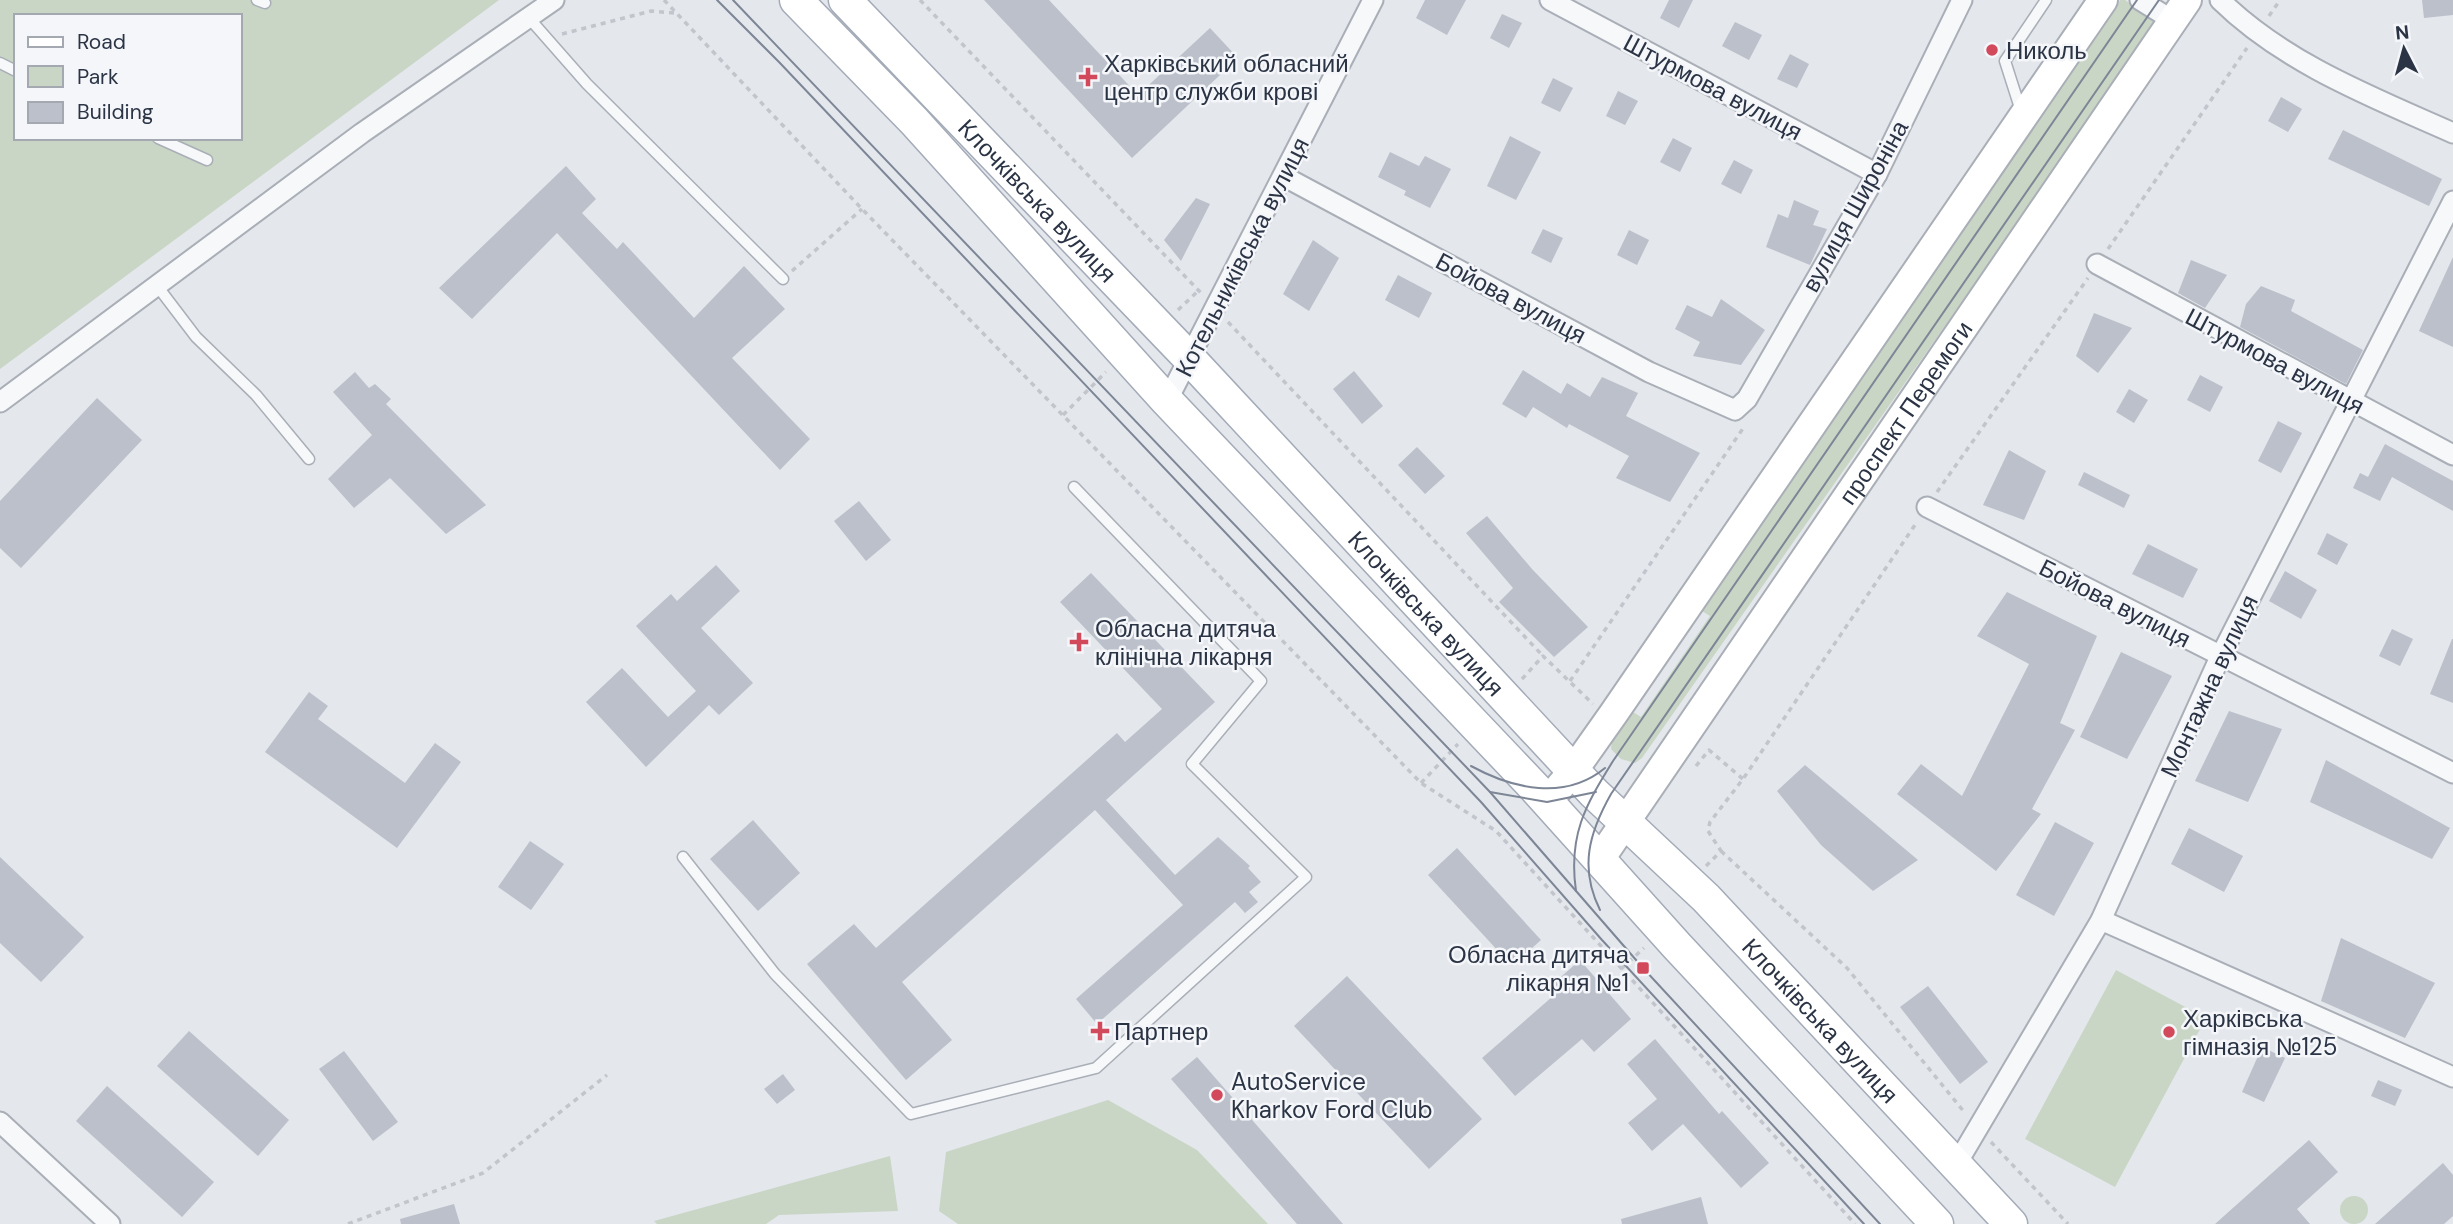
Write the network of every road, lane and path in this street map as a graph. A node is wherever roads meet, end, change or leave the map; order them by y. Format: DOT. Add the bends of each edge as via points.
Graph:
graph roads {
  1 [pos="554,0"];
  2 [pos="664,0"];
  3 [pos="796,0"];
  4 [pos="845,0"];
  5 [pos="920,0"];
  6 [pos="1373,0"];
  7 [pos="1550,0"];
  8 [pos="1962,0"];
  9 [pos="2046,0"];
  10 [pos="2103,0"];
  11 [pos="2140,0"];
  12 [pos="2220,0"];
  13 [pos="2280,0"];
  14 [pos="2180,10"];
  15 [pos="676,14"];
  16 [pos="529,18"];
  17 [pos="2258,33"];
  18 [pos="547,38"];
  19 [pos="2022,116"];
  20 [pos="2453,133"];
  21 [pos="162,140"];
  22 [pos="207,160"];
  23 [pos="1877,174"];
  24 [pos="1285,177"];
  25 [pos="2453,201"];
  26 [pos="862,209"];
  27 [pos="2098,264"];
  28 [pos="792,272"];
  29 [pos="783,279"];
  30 [pos="158,288"];
  31 [pos="1198,291"];
  32 [pos="1213,307"];
  33 [pos="1174,313"];
  34 [pos="1189,358"];
  35 [pos="1112,366"];
  36 [pos="1167,401"];
  37 [pos="0,402"];
  38 [pos="2351,403"];
  39 [pos="1740,408"];
  40 [pos="1063,415"];
  41 [pos="2453,455"];
  42 [pos="309,459"];
  43 [pos="1074,487"];
  44 [pos="1927,507"];
  45 [pos="1543,656"];
  46 [pos="2220,657"];
  47 [pos="1520,681"];
  48 [pos="1596,708"];
  49 [pos="1464,738"];
  50 [pos="1696,766"];
  51 [pos="1573,771"];
  52 [pos="2453,772"];
  53 [pos="1743,779"];
  54 [pos="1421,783"];
  55 [pos="1547,802"];
  56 [pos="1624,825"];
  57 [pos="1721,851"];
  58 [pos="683,857"];
  59 [pos="1600,859"];
  60 [pos="1706,866"];
  61 [pos="2101,920"];
  62 [pos="1650,943"];
  63 [pos="1621,969"];
  64 [pos="607,1075"];
  65 [pos="2453,1077"];
  66 [pos="0,1122"];
  67 [pos="1978,1129"];
  68 [pos="1956,1165"];
  69 [pos="110,1224"];
  70 [pos="348,1224"];
  71 [pos="1855,1224"];
  72 [pos="1937,1224"];
  73 [pos="2011,1224"];
  74 [pos="2068,1224"];
  1 -- 16 [label="street"];
  2 -- 15 [label="path"];
  3 -- 36 [label="main road, Клочківська вулиця" via="914,121"];
  4 -- 34 [label="main road, Клочківська вулиця"];
  5 -- 31 [label="path"];
  6 -- 24 [label="street, Котельниківська вулиця"];
  7 -- 23 [label="street, Штурмова вулиця"];
  8 -- 23 [label="street, вулиця Широніна"];
  9 -- 19 [label="lane" via="2005,61"];
  10 -- 19 [label="main road"];
  11 -- 14 [label="street"];
  12 -- 17 [label="street"];
  13 -- 17 [label="path"];
  14 -- 56 [label="main road, проспект Перемоги"];
  15 -- 18 [label="path" via="651,11"];
  15 -- 26 [label="path"];
  16 -- 18 [label="lane"];
  16 -- 30 [label="street" via="362,133"];
  17 -- 20 [label="street" via="2358,90"];
  17 -- 27 [label="path"];
  18 -- 29 [label="lane" via="587,84"];
  19 -- 51 [label="main road"];
  21 -- 22 [label="lane"];
  23 -- 39 [label="street, вулиця Широніна"];
  24 -- 32 [label="street, Котельниківська вулиця"];
  24 -- 39 [label="street, Бойова вулиця" via="1649,372 1729,410"];
  25 -- 38 [label="street, Монтажна вулиця"];
  26 -- 28 [label="path"];
  26 -- 40 [label="path"];
  27 -- 38 [label="street, Штурмова вулиця"];
  27 -- 44 [label="path"];
  30 -- 37 [label="street"];
  30 -- 42 [label="lane" via="195,337 256,395"];
  31 -- 32 [label="path"];
  31 -- 33 [label="path"];
  32 -- 34 [label="street, Котельниківська вулиця"];
  32 -- 45 [label="path"];
  34 -- 36 [label="street, Котельниківська вулиця"];
  34 -- 51 [label="main road, Клочківська вулиця"];
  35 -- 40 [label="path"];
  36 -- 55 [label="main road, Клочківська вулиця"];
  38 -- 41 [label="street, Штурмова вулиця"];
  38 -- 46 [label="street, Монтажна вулиця"];
  40 -- 54 [label="path"];
  43 -- 58 [label="lane" via="1261,681 1192,764 1306,877 1096,1068 911,1114 775,974"];
  44 -- 46 [label="street, Бойова вулиця"];
  44 -- 53 [label="path"];
  45 -- 47 [label="path"];
  45 -- 48 [label="path"];
  46 -- 52 [label="street, Бойова вулиця"];
  46 -- 61 [label="street, Монтажна вулиця"];
  49 -- 54 [label="path"];
  50 -- 53 [label="path" via="1709,750"];
  51 -- 55 [label="main road"];
  51 -- 56 [label="main road, Клочківська вулиця"];
  53 -- 57 [label="path" via="1710,822 1708,831"];
  54 -- 63 [label="path" via="1496,831"];
  55 -- 59 [label="main road, Клочківська вулиця"];
  56 -- 59 [label="main road, проспект Перемоги"];
  56 -- 68 [label="main road, Клочківська вулиця" via="1706,898"];
  57 -- 60 [label="path"];
  57 -- 67 [label="path" via="1847,968"];
  59 -- 72 [label="main road, Клочківська вулиця"];
  61 -- 65 [label="street"];
  61 -- 67 [label="street, Монтажна вулиця"];
  62 -- 63 [label="path"];
  63 -- 71 [label="path"];
  64 -- 70 [label="path" via="482,1173"];
  66 -- 69 [label="street"];
  67 -- 68 [label="street, Монтажна вулиця"];
  67 -- 74 [label="path"];
  68 -- 73 [label="main road, Клочківська вулиця"];
}
